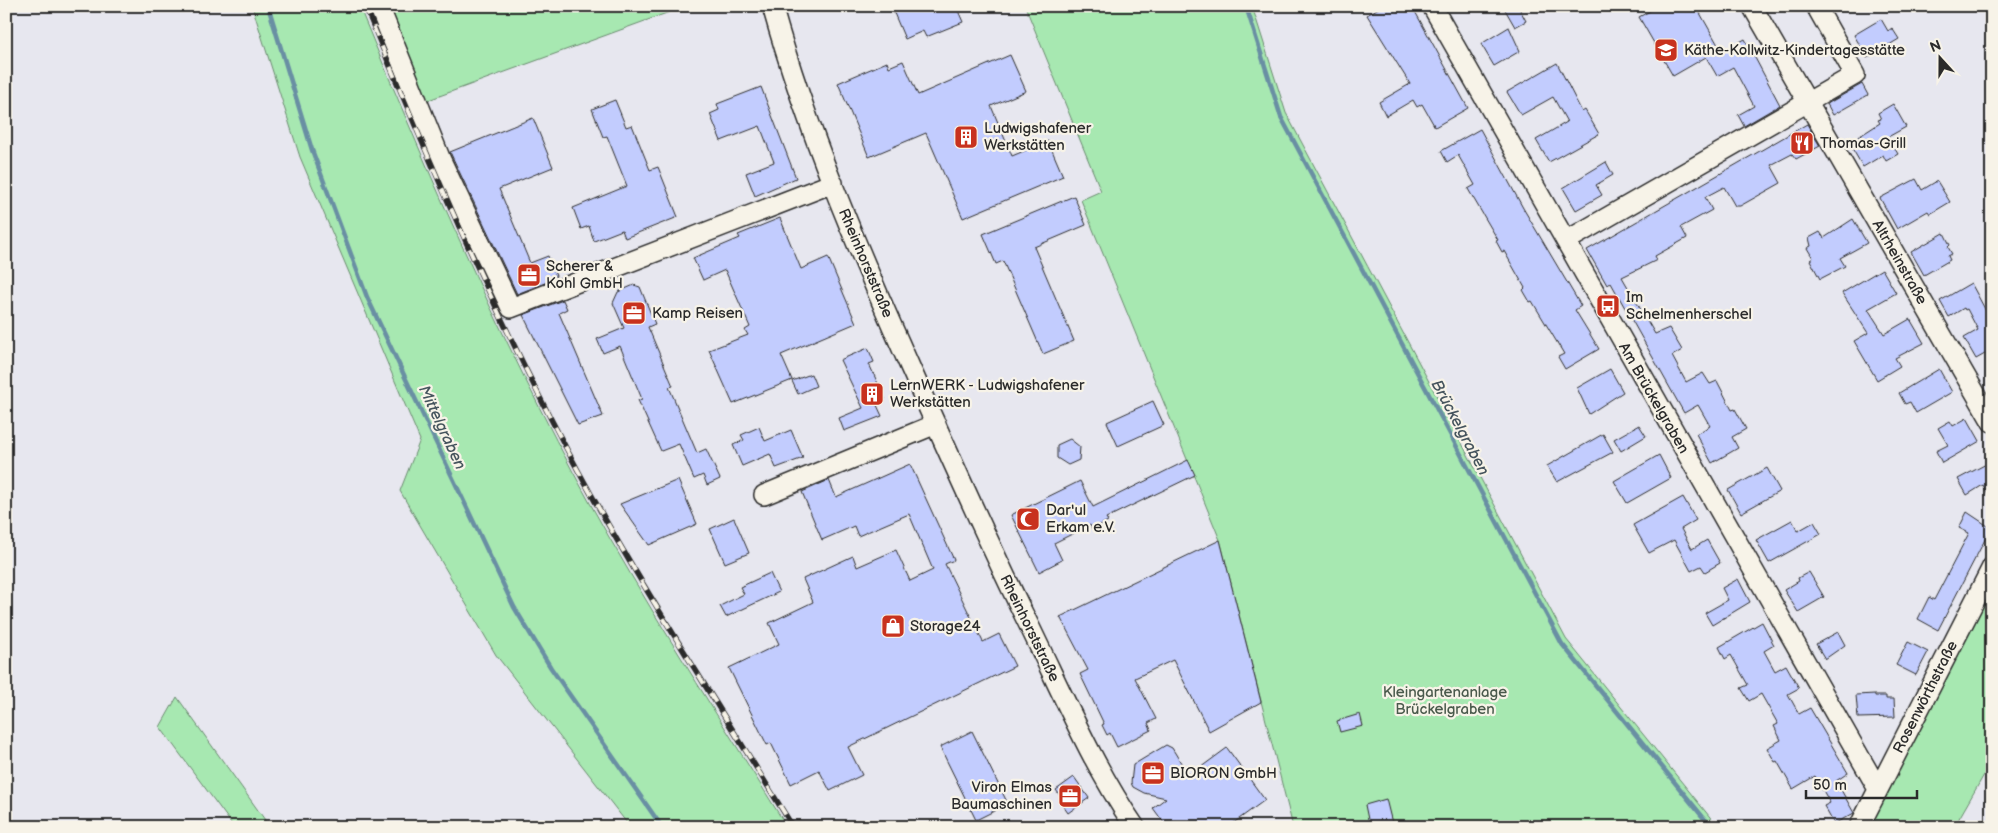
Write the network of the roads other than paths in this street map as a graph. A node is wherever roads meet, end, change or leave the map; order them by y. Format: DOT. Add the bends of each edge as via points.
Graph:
graph roads {
  1 [pos="379,6"];
  2 [pos="772,6"];
  3 [pos="1432,6"];
  4 [pos="1752,6"];
  5 [pos="1816,6"];
  6 [pos="1807,102"];
  7 [pos="833,183"];
  8 [pos="1566,241"];
  9 [pos="1992,422"];
  10 [pos="936,424"];
  11 [pos="764,495"];
  12 [pos="1992,567"];
  13 [pos="1878,789"];
  14 [pos="1135,827"];
  15 [pos="1859,827"];
  1 -- 7 [label="street" via="425,121 511,308"];
  2 -- 7 [label="street, Rheinhorststraße" via="796,86"];
  3 -- 8 [label="street, Am Brückelgraben"];
  4 -- 6 [label="street, Altrheinstraße"];
  5 -- 6 [label="street" via="1855,75"];
  6 -- 8 [label="street"];
  6 -- 9 [label="street, Altrheinstraße"];
  7 -- 10 [label="street, Rheinhorststraße"];
  8 -- 13 [label="street, Am Brückelgraben"];
  10 -- 11 [label="street"];
  10 -- 14 [label="street, Rheinhorststraße" via="1090,752"];
  12 -- 13 [label="street, Rosenwörthstraße"];
  13 -- 15 [label="street, Rosenwörthstraße"];
}
